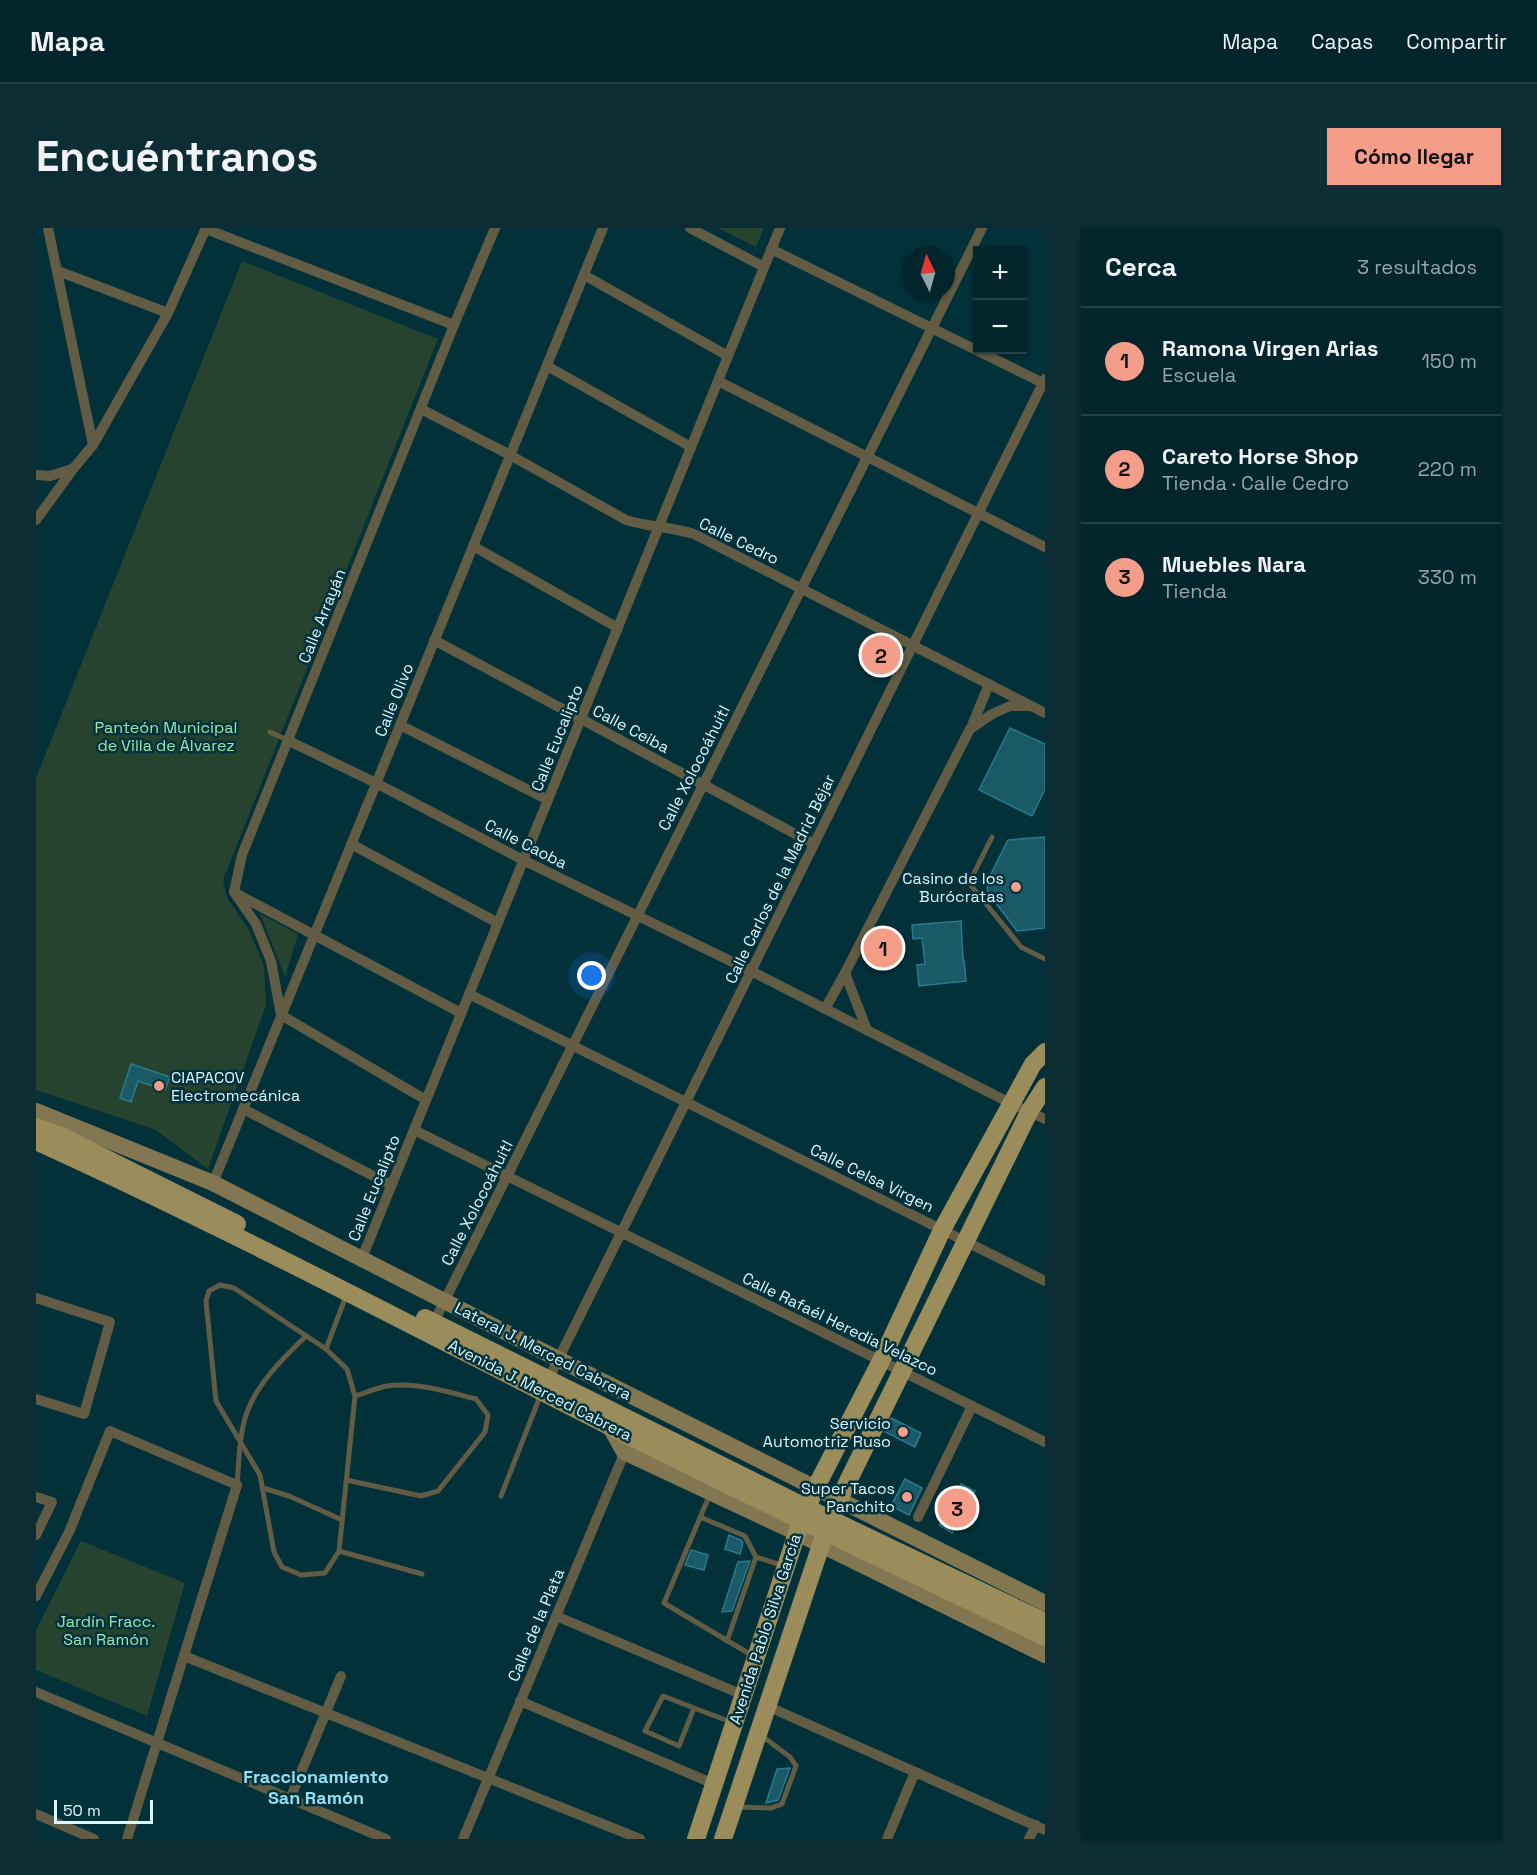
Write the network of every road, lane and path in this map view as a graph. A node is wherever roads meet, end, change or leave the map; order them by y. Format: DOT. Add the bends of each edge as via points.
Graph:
graph roads {
  1 [pos="48,228"];
  2 [pos="206,228"];
  3 [pos="495,228"];
  4 [pos="603,228"];
  5 [pos="690,228"];
  6 [pos="780,228"];
  7 [pos="982,228"];
  8 [pos="771,249"];
  9 [pos="764,267"];
  10 [pos="58,270"];
  11 [pos="584,275"];
  12 [pos="168,313"];
  13 [pos="454,325"];
  14 [pos="932,327"];
  15 [pos="728,356"];
  16 [pos="546,366"];
  17 [pos="717,381"];
  18 [pos="1044,382"];
  19 [pos="421,409"];
  20 [pos="93,445"];
  21 [pos="691,447"];
  22 [pos="510,455"];
  23 [pos="867,457"];
  24 [pos="73,469"];
  25 [pos="36,474"];
  26 [pos="978,514"];
  27 [pos="36,520"];
  28 [pos="658,528"];
  29 [pos="473,546"];
  30 [pos="1045,547"];
  31 [pos="801,589"];
  32 [pos="618,628"];
  33 [pos="434,640"];
  34 [pos="913,645"];
  35 [pos="989,684"];
  36 [pos="1030,706"];
  37 [pos="1045,713"];
  38 [pos="580,719"];
  39 [pos="400,725"];
  40 [pos="970,729"];
  41 [pos="270,732"];
  42 [pos="289,741"];
  43 [pos="376,783"];
  44 [pos="703,784"];
  45 [pos="548,800"];
  46 [pos="992,837"];
  47 [pos="351,844"];
  48 [pos="814,844"];
  49 [pos="523,860"];
  50 [pos="234,892"];
  51 [pos="638,915"];
  52 [pos="498,923"];
  53 [pos="314,935"];
  54 [pos="1045,959"];
  55 [pos="751,971"];
  56 [pos="845,973"];
  57 [pos="469,994"];
  58 [pos="825,1009"];
  59 [pos="461,1013"];
  60 [pos="281,1015"];
  61 [pos="867,1030"];
  62 [pos="572,1046"];
  63 [pos="1045,1052"];
  64 [pos="1045,1087"];
  65 [pos="426,1100"];
  66 [pos="686,1102"];
  67 [pos="1010,1103"];
  68 [pos="243,1109"];
  69 [pos="36,1111"];
  70 [pos="1037,1116"];
  71 [pos="36,1127"];
  72 [pos="414,1130"];
  73 [pos="36,1141"];
  74 [pos="507,1176"];
  75 [pos="213,1183"];
  76 [pos="391,1185"];
  77 [pos="942,1230"];
  78 [pos="621,1233"];
  79 [pos="965,1241"];
  80 [pos="362,1258"];
  81 [pos="1045,1281"];
  82 [pos="348,1291"];
  83 [pos="36,1298"];
  84 [pos="444,1301"];
  85 [pos="434,1322"];
  86 [pos="305,1337"];
  87 [pos="326,1349"];
  88 [pos="558,1359"];
  89 [pos="881,1361"];
  90 [pos="901,1371"];
  91 [pos="545,1385"];
  92 [pos="355,1396"];
  93 [pos="36,1399"];
  94 [pos="972,1406"];
  95 [pos="631,1437"];
  96 [pos="1045,1442"];
  97 [pos="240,1443"];
  98 [pos="346,1480"];
  99 [pos="237,1485"];
  100 [pos="816,1487"];
  101 [pos="263,1488"];
  102 [pos="711,1492"];
  103 [pos="501,1496"];
  104 [pos="36,1497"];
  105 [pos="838,1499"];
  106 [pos="700,1517"];
  107 [pos="918,1517"];
  108 [pos="342,1520"];
  109 [pos="802,1520"];
  110 [pos="825,1531"];
  111 [pos="36,1535"];
  112 [pos="339,1551"];
  113 [pos="756,1557"];
  114 [pos="786,1567"];
  115 [pos="422,1574"];
  116 [pos="36,1596"];
  117 [pos="1045,1603"];
  118 [pos="556,1616"];
  119 [pos="1045,1622"];
  120 [pos="1045,1637"];
  121 [pos="727,1641"];
  122 [pos="1045,1655"];
  123 [pos="184,1656"];
  124 [pos="756,1658"];
  125 [pos="341,1676"];
  126 [pos="36,1692"];
  127 [pos="743,1695"];
  128 [pos="520,1701"];
  129 [pos="768,1706"];
  130 [pos="694,1708"];
  131 [pos="326,1713"];
  132 [pos="734,1723"];
  133 [pos="758,1733"];
  134 [pos="157,1743"];
  135 [pos="915,1772"];
  136 [pos="488,1778"];
  137 [pos="714,1784"];
  138 [pos="290,1799"];
  139 [pos="733,1807"];
  140 [pos="36,1814"];
  141 [pos="1040,1827"];
  142 [pos="94,1839"];
  143 [pos="127,1839"];
  144 [pos="386,1839"];
  145 [pos="463,1839"];
  146 [pos="640,1839"];
  147 [pos="696,1839"];
  148 [pos="724,1839"];
  149 [pos="887,1839"];
  150 [pos="1029,1839"];
  1 -- 10 [label="street"];
  2 -- 12 [label="street"];
  2 -- 13 [label="street"];
  3 -- 13 [label="street, Calle Arrayán"];
  4 -- 11 [label="street, Calle Olivo"];
  5 -- 9 [label="street"];
  6 -- 8 [label="street, Calle Eucalipto"];
  7 -- 14 [label="street, Calle Xolocoáhuitl"];
  8 -- 9 [label="street, Calle Eucalipto"];
  8 -- 14 [label="street"];
  9 -- 15 [label="street, Calle Eucalipto"];
  10 -- 12 [label="street"];
  10 -- 20 [label="street"];
  11 -- 15 [label="street"];
  11 -- 16 [label="street, Calle Olivo"];
  12 -- 20 [label="street"];
  13 -- 19 [label="street, Calle Arrayán"];
  14 -- 18 [label="street"];
  14 -- 23 [label="street, Calle Xolocoáhuitl"];
  15 -- 17 [label="street, Calle Eucalipto"];
  16 -- 21 [label="street"];
  16 -- 22 [label="street, Calle Olivo"];
  17 -- 21 [label="street, Calle Eucalipto"];
  17 -- 23 [label="street"];
  18 -- 26 [label="street, Calle Carlos de la Madrid Béjar"];
  19 -- 22 [label="street, Calle Cedro"];
  19 -- 42 [label="street, Calle Arrayán"];
  20 -- 24 [label="street"];
  21 -- 28 [label="street, Calle Eucalipto"];
  22 -- 28 [label="street, Calle Cedro" via="626,520"];
  22 -- 29 [label="street, Calle Olivo"];
  23 -- 26 [label="street"];
  23 -- 31 [label="street, Calle Xolocoáhuitl"];
  24 -- 25 [label="street" via="50,476"];
  24 -- 27 [label="street"];
  26 -- 30 [label="street"];
  26 -- 34 [label="street, Calle Carlos de la Madrid Béjar"];
  28 -- 31 [label="street, Calle Cedro" via="694,534"];
  28 -- 32 [label="street, Calle Eucalipto"];
  29 -- 32 [label="street"];
  29 -- 33 [label="street, Calle Olivo"];
  31 -- 34 [label="street, Calle Cedro"];
  31 -- 44 [label="street, Calle Xolocoáhuitl"];
  32 -- 38 [label="street, Calle Eucalipto"];
  33 -- 38 [label="street, Calle Ceiba"];
  33 -- 39 [label="street, Calle Olivo"];
  34 -- 35 [label="street, Calle Cedro"];
  34 -- 48 [label="street, Calle Carlos de la Madrid Béjar"];
  35 -- 36 [label="street, Calle Cedro"];
  35 -- 40 [label="street"];
  36 -- 37 [label="street, Calle Cedro"];
  36 -- 40 [label="street" via="1010,706"];
  38 -- 44 [label="street, Calle Ceiba"];
  38 -- 45 [label="street, Calle Eucalipto"];
  39 -- 43 [label="street, Calle Olivo"];
  39 -- 45 [label="street"];
  40 -- 56 [label="street"];
  41 -- 42 [label="lane"];
  42 -- 43 [label="street, Calle Caoba"];
  42 -- 50 [label="street, Calle Arrayán" via="242,855"];
  43 -- 47 [label="street, Calle Olivo"];
  43 -- 49 [label="street, Calle Caoba"];
  44 -- 48 [label="street, Calle Ceiba"];
  44 -- 51 [label="street, Calle Xolocoáhuitl"];
  45 -- 49 [label="street, Calle Eucalipto"];
  46 -- 54 [label="lane" via="969,883 1021,947"];
  47 -- 52 [label="street"];
  47 -- 53 [label="street, Calle Olivo"];
  48 -- 55 [label="street, Calle Carlos de la Madrid Béjar"];
  49 -- 51 [label="street, Calle Caoba"];
  49 -- 52 [label="street, Calle Eucalipto"];
  50 -- 53 [label="street"];
  50 -- 60 [label="street" via="256,924 271,961"];
  51 -- 55 [label="street, Calle Caoba"];
  51 -- 62 [label="street, Calle Xolocoáhuitl"];
  52 -- 57 [label="street, Calle Eucalipto"];
  53 -- 59 [label="street"];
  53 -- 60 [label="street, Calle Olivo"];
  55 -- 58 [label="street, Calle Caoba"];
  55 -- 66 [label="street, Calle Carlos de la Madrid Béjar"];
  56 -- 58 [label="street"];
  56 -- 61 [label="street"];
  57 -- 59 [label="street, Calle Eucalipto"];
  57 -- 62 [label="street, Calle Celsa Virgen"];
  58 -- 61 [label="street, Calle Caoba"];
  59 -- 65 [label="street, Calle Eucalipto"];
  60 -- 65 [label="street"];
  60 -- 68 [label="street, Calle Olivo"];
  61 -- 67 [label="street, Calle Caoba"];
  62 -- 66 [label="street, Calle Celsa Virgen"];
  62 -- 74 [label="street, Calle Xolocoáhuitl"];
  63 -- 67 [label="main road, Avenida Pablo Silva García" via="1033,1064"];
  64 -- 70 [label="main road, Avenida Pablo Silva García"];
  65 -- 72 [label="street, Calle Eucalipto"];
  66 -- 77 [label="street, Calle Celsa Virgen"];
  66 -- 78 [label="street, Calle Carlos de la Madrid Béjar"];
  67 -- 70 [label="street, Calle Caoba"];
  67 -- 77 [label="main road, Avenida Pablo Silva García"];
  68 -- 75 [label="street, Calle Olivo"];
  68 -- 76 [label="street"];
  69 -- 75 [label="street, Lateral J. Merced Cabrera"];
  70 -- 79 [label="main road, Avenida Pablo Silva García"];
  71 -- 85 [label="main road, Avenida J. Merced Cabrera"];
  72 -- 74 [label="street, Calle Rafaél Heredia Velazco"];
  72 -- 76 [label="street, Calle Eucalipto"];
  73 -- 82 [label="main road, Avenida J. Merced Cabrera"];
  74 -- 78 [label="street, Calle Rafaél Heredia Velazco"];
  74 -- 84 [label="street, Calle Xolocoáhuitl"];
  75 -- 80 [label="street, Lateral J. Merced Cabrera"];
  76 -- 80 [label="street, Calle Eucalipto"];
  77 -- 79 [label="street, Calle Celsa Virgen"];
  77 -- 89 [label="main road, Avenida Pablo Silva García"];
  78 -- 88 [label="street, Calle Carlos de la Madrid Béjar"];
  78 -- 89 [label="street, Calle Rafaél Heredia Velazco"];
  79 -- 81 [label="street, Calle Celsa Virgen"];
  79 -- 90 [label="main road, Avenida Pablo Silva García"];
  80 -- 84 [label="street, Lateral J. Merced Cabrera"];
  82 -- 87 [label="lane"];
  82 -- 91 [label="main road, Avenida J. Merced Cabrera"];
  83 -- 93 [label="street" via="110,1322 84,1414"];
  84 -- 85 [label="street, Calle Xolocoáhuitl"];
  84 -- 88 [label="street, Lateral J. Merced Cabrera"];
  85 -- 91 [label="main road, Avenida J. Merced Cabrera"];
  86 -- 87 [label="lane"];
  86 -- 97 [label="lane" via="284,1357 254,1397"];
  86 -- 97 [label="lane" via="234,1288 220,1285 209,1291 206,1301 216,1401"];
  87 -- 92 [label="lane" via="347,1369"];
  88 -- 91 [label="street, Calle Carlos de la Madrid Béjar"];
  88 -- 100 [label="street, Lateral J. Merced Cabrera"];
  89 -- 90 [label="street, Calle Rafaél Heredia Velazco"];
  89 -- 100 [label="main road, Avenida Pablo Silva García"];
  90 -- 94 [label="street, Calle Rafaél Heredia Velazco"];
  90 -- 105 [label="main road, Avenida Pablo Silva García"];
  91 -- 95 [label="main road, Avenida J. Merced Cabrera"];
  91 -- 95 [label="main road, Avenida J. Merced Cabrera"];
  91 -- 103 [label="lane"];
  92 -- 98 [label="lane"];
  92 -- 98 [label="lane" via="387,1386 437,1389 476,1399 488,1416 485,1432 438,1491 421,1496"];
  94 -- 96 [label="street, Calle Rafaél Heredia Velazco"];
  94 -- 107 [label="street"];
  95 -- 102 [label="street"];
  95 -- 109 [label="main road, Avenida J. Merced Cabrera"];
  95 -- 118 [label="street, Calle de la Plata"];
  97 -- 99 [label="lane"];
  97 -- 101 [label="lane" via="260,1475"];
  98 -- 108 [label="lane"];
  99 -- 116 [label="street" via="110,1431 69,1532"];
  99 -- 123 [label="street"];
  100 -- 105 [label="street, Lateral J. Merced Cabrera"];
  100 -- 109 [label="main road, Avenida Pablo Silva García"];
  101 -- 108 [label="lane"];
  101 -- 112 [label="lane" via="274,1552 282,1567 301,1575 325,1572"];
  102 -- 106 [label="lane"];
  102 -- 109 [label="street"];
  104 -- 111 [label="street" via="52,1502"];
  105 -- 110 [label="main road, Avenida Pablo Silva García"];
  105 -- 117 [label="street, Lateral J. Merced Cabrera"];
  106 -- 113 [label="lane" via="745,1536"];
  106 -- 121 [label="lane" via="664,1603"];
  108 -- 112 [label="lane"];
  109 -- 110 [label="main road, Avenida J. Merced Cabrera"];
  109 -- 110 [label="street"];
  109 -- 114 [label="main road, Avenida Pablo Silva García"];
  110 -- 119 [label="main road, Avenida J. Merced Cabrera"];
  110 -- 120 [label="main road, Avenida J. Merced Cabrera"];
  110 -- 122 [label="street"];
  110 -- 129 [label="main road, Avenida Pablo Silva García"];
  112 -- 115 [label="lane"];
  113 -- 114 [label="lane"];
  113 -- 121 [label="lane"];
  114 -- 124 [label="main road, Avenida Pablo Silva García"];
  118 -- 127 [label="street"];
  118 -- 128 [label="street, Calle de la Plata"];
  121 -- 124 [label="lane"];
  123 -- 131 [label="street"];
  123 -- 134 [label="street"];
  124 -- 127 [label="main road, Avenida Pablo Silva García"];
  125 -- 131 [label="street"];
  126 -- 134 [label="street"];
  127 -- 132 [label="main road, Avenida Pablo Silva García"];
  128 -- 136 [label="street, Calle de la Plata"];
  128 -- 137 [label="street"];
  129 -- 133 [label="main road, Avenida Pablo Silva García"];
  129 -- 135 [label="street"];
  130 -- 130 [label="lane" via="679,1746 645,1731 663,1696"];
  130 -- 132 [label="lane"];
  131 -- 136 [label="street"];
  131 -- 138 [label="street"];
  132 -- 137 [label="main road, Avenida Pablo Silva García"];
  133 -- 139 [label="main road, Avenida Pablo Silva García"];
  133 -- 139 [label="lane" via="796,1766 782,1804 771,1808"];
  134 -- 138 [label="street"];
  134 -- 143 [label="street"];
  135 -- 141 [label="street"];
  135 -- 149 [label="street"];
  136 -- 145 [label="street, Calle de la Plata"];
  136 -- 146 [label="street"];
  137 -- 147 [label="main road, Avenida Pablo Silva García"];
  138 -- 144 [label="street"];
  139 -- 148 [label="main road, Avenida Pablo Silva García"];
  140 -- 142 [label="street"];
  141 -- 150 [label="street"];
}
